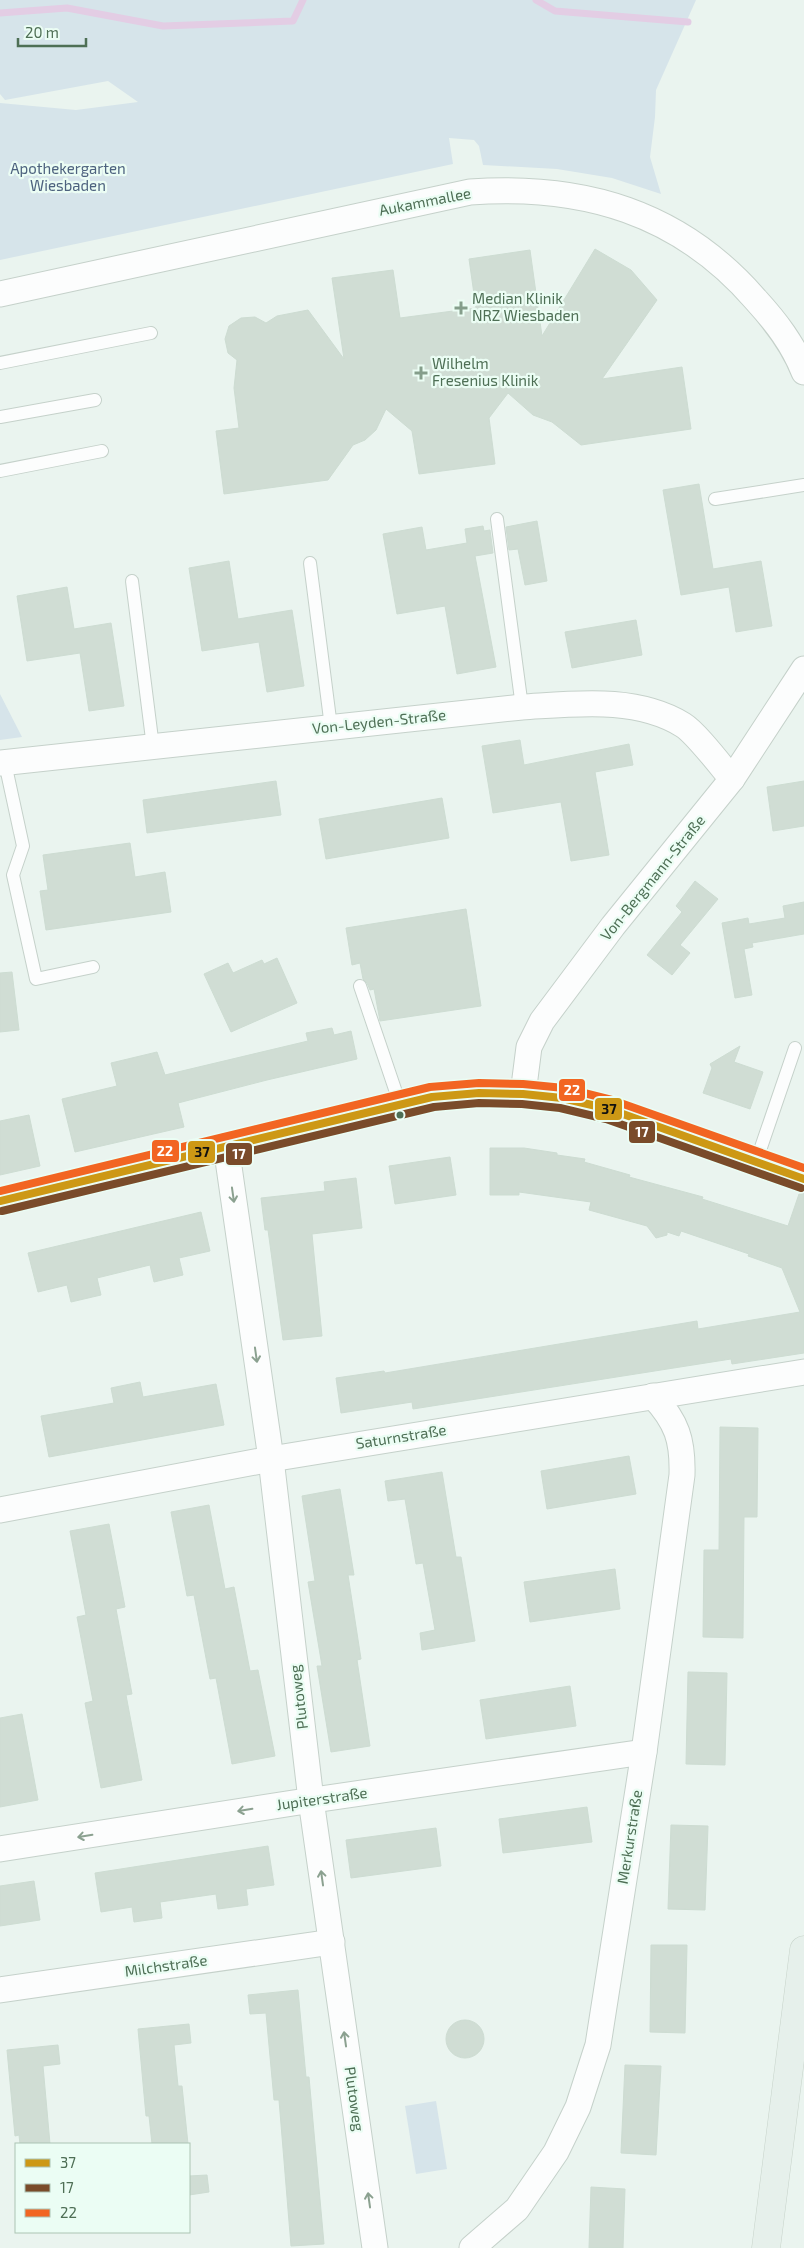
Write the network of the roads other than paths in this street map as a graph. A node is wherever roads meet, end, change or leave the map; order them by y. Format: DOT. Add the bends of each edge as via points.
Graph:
graph roads {
  1 [pos="0,294"];
  2 [pos="151,333"];
  3 [pos="0,363"];
  4 [pos="801,364"];
  5 [pos="95,400"];
  6 [pos="0,417"];
  7 [pos="102,451"];
  8 [pos="0,471"];
  9 [pos="804,485"];
  10 [pos="715,499"];
  11 [pos="497,519"];
  12 [pos="310,563"];
  13 [pos="132,582"];
  14 [pos="804,669"];
  15 [pos="522,707"];
  16 [pos="331,727"];
  17 [pos="153,747"];
  18 [pos="2,763"];
  19 [pos="732,779"];
  20 [pos="93,967"];
  21 [pos="360,986"];
  22 [pos="794,1048"];
  23 [pos="523,1094"];
  24 [pos="400,1104"];
  25 [pos="226,1146"];
  26 [pos="756,1162"];
  27 [pos="804,1179"];
  28 [pos="0,1200"];
  29 [pos="804,1372"];
  30 [pos="653,1396"];
  31 [pos="271,1459"];
  32 [pos="0,1510"];
  33 [pos="644,1752"];
  34 [pos="311,1800"];
  35 [pos="0,1849"];
  36 [pos="332,1942"];
  37 [pos="804,1950"];
  38 [pos="0,1990"];
  39 [pos="376,2248"];
  40 [pos="472,2248"];
  41 [pos="766,2248"];
  1 -- 4 [label="street, Aukammallee" via="470,192 540,192 630,210 676,231 721,264 746,288 774,320"];
  2 -- 3 [label="lane"];
  5 -- 6 [label="lane"];
  7 -- 8 [label="lane"];
  9 -- 10 [label="lane"];
  11 -- 15 [label="lane"];
  12 -- 16 [label="lane"];
  13 -- 17 [label="lane"];
  14 -- 19 [label="street, Von-Bergmann-Straße"];
  15 -- 16 [label="street, Von-Leyden-Straße"];
  15 -- 19 [label="street, Von-Leyden-Straße" via="588,703 648,708 685,726"];
  16 -- 17 [label="street, Von-Leyden-Straße"];
  17 -- 18 [label="street, Von-Leyden-Straße"];
  18 -- 20 [label="lane" via="23,846 13,876 36,978"];
  19 -- 23 [label="street, Von-Bergmann-Straße" via="613,926 542,1021 528,1047"];
  21 -- 24 [label="lane"];
  22 -- 26 [label="lane"];
  23 -- 24 [label="main road" via="459,1094"];
  23 -- 26 [label="main road" via="562,1098 608,1110"];
  24 -- 25 [label="main road"];
  25 -- 28 [label="main road"];
  25 -- 31 [label="street, Plutoweg, one-way"];
  26 -- 27 [label="main road"];
  29 -- 30 [label="street, Saturnstraße"];
  30 -- 31 [label="street, Saturnstraße"];
  30 -- 33 [label="street, Merkurstraße" via="666,1409 681,1440 682,1475"];
  31 -- 32 [label="street, Saturnstraße"];
  31 -- 34 [label="street, Plutoweg"];
  33 -- 34 [label="street, Jupiterstraße"];
  33 -- 40 [label="street, Merkurstraße" via="598,2044 578,2107 556,2152 517,2209"];
  34 -- 35 [label="street, Jupiterstraße, one-way"];
  36 -- 34 [label="street, Plutoweg, one-way"];
  36 -- 38 [label="street, Milchstraße"];
  39 -- 36 [label="street, Plutoweg, one-way"];
  37 -- 41 [label="main road"];
}
